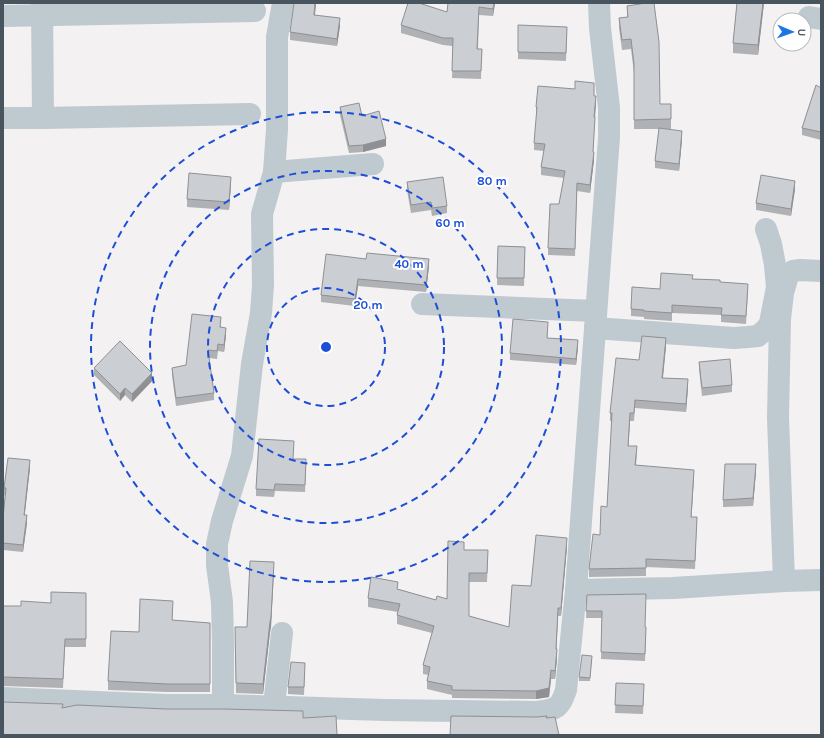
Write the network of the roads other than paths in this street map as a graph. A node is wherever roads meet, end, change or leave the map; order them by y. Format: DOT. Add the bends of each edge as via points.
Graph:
graph roads {
  1 [pos="283,3"];
  2 [pos="599,3"];
  3 [pos="42,9"];
  4 [pos="255,11"];
  5 [pos="3,16"];
  6 [pos="250,114"];
  7 [pos="3,118"];
  8 [pos="43,118"];
  9 [pos="373,164"];
  10 [pos="274,172"];
  11 [pos="766,229"];
  12 [pos="821,271"];
  13 [pos="422,304"];
  14 [pos="596,319"];
  15 [pos="821,580"];
  16 [pos="784,582"];
  17 [pos="576,590"];
  18 [pos="282,633"];
  19 [pos="3,698"];
  20 [pos="223,705"];
  21 [pos="274,706"];
  1 -- 10 [label="street" via="278,37"];
  2 -- 14 [label="street" via="610,137"];
  3 -- 4 [label="street"];
  3 -- 5 [label="street"];
  3 -- 8 [label="street"];
  6 -- 8 [label="street"];
  7 -- 8 [label="street"];
  9 -- 10 [label="street"];
  10 -- 20 [label="street" via="262,214 263,285 242,456 216,544 224,643"];
  11 -- 14 [label="street" via="775,265 777,287 770,323 758,336 734,338"];
  12 -- 16 [label="street" via="793,271 788,276 783,293 778,418"];
  13 -- 14 [label="street"];
  14 -- 17 [label="street"];
  15 -- 16 [label="street"];
  16 -- 17 [label="street"];
  17 -- 21 [label="street" via="566,690 563,701 557,707 537,712"];
  18 -- 21 [label="street"];
  19 -- 20 [label="street"];
  20 -- 21 [label="street"];
}
